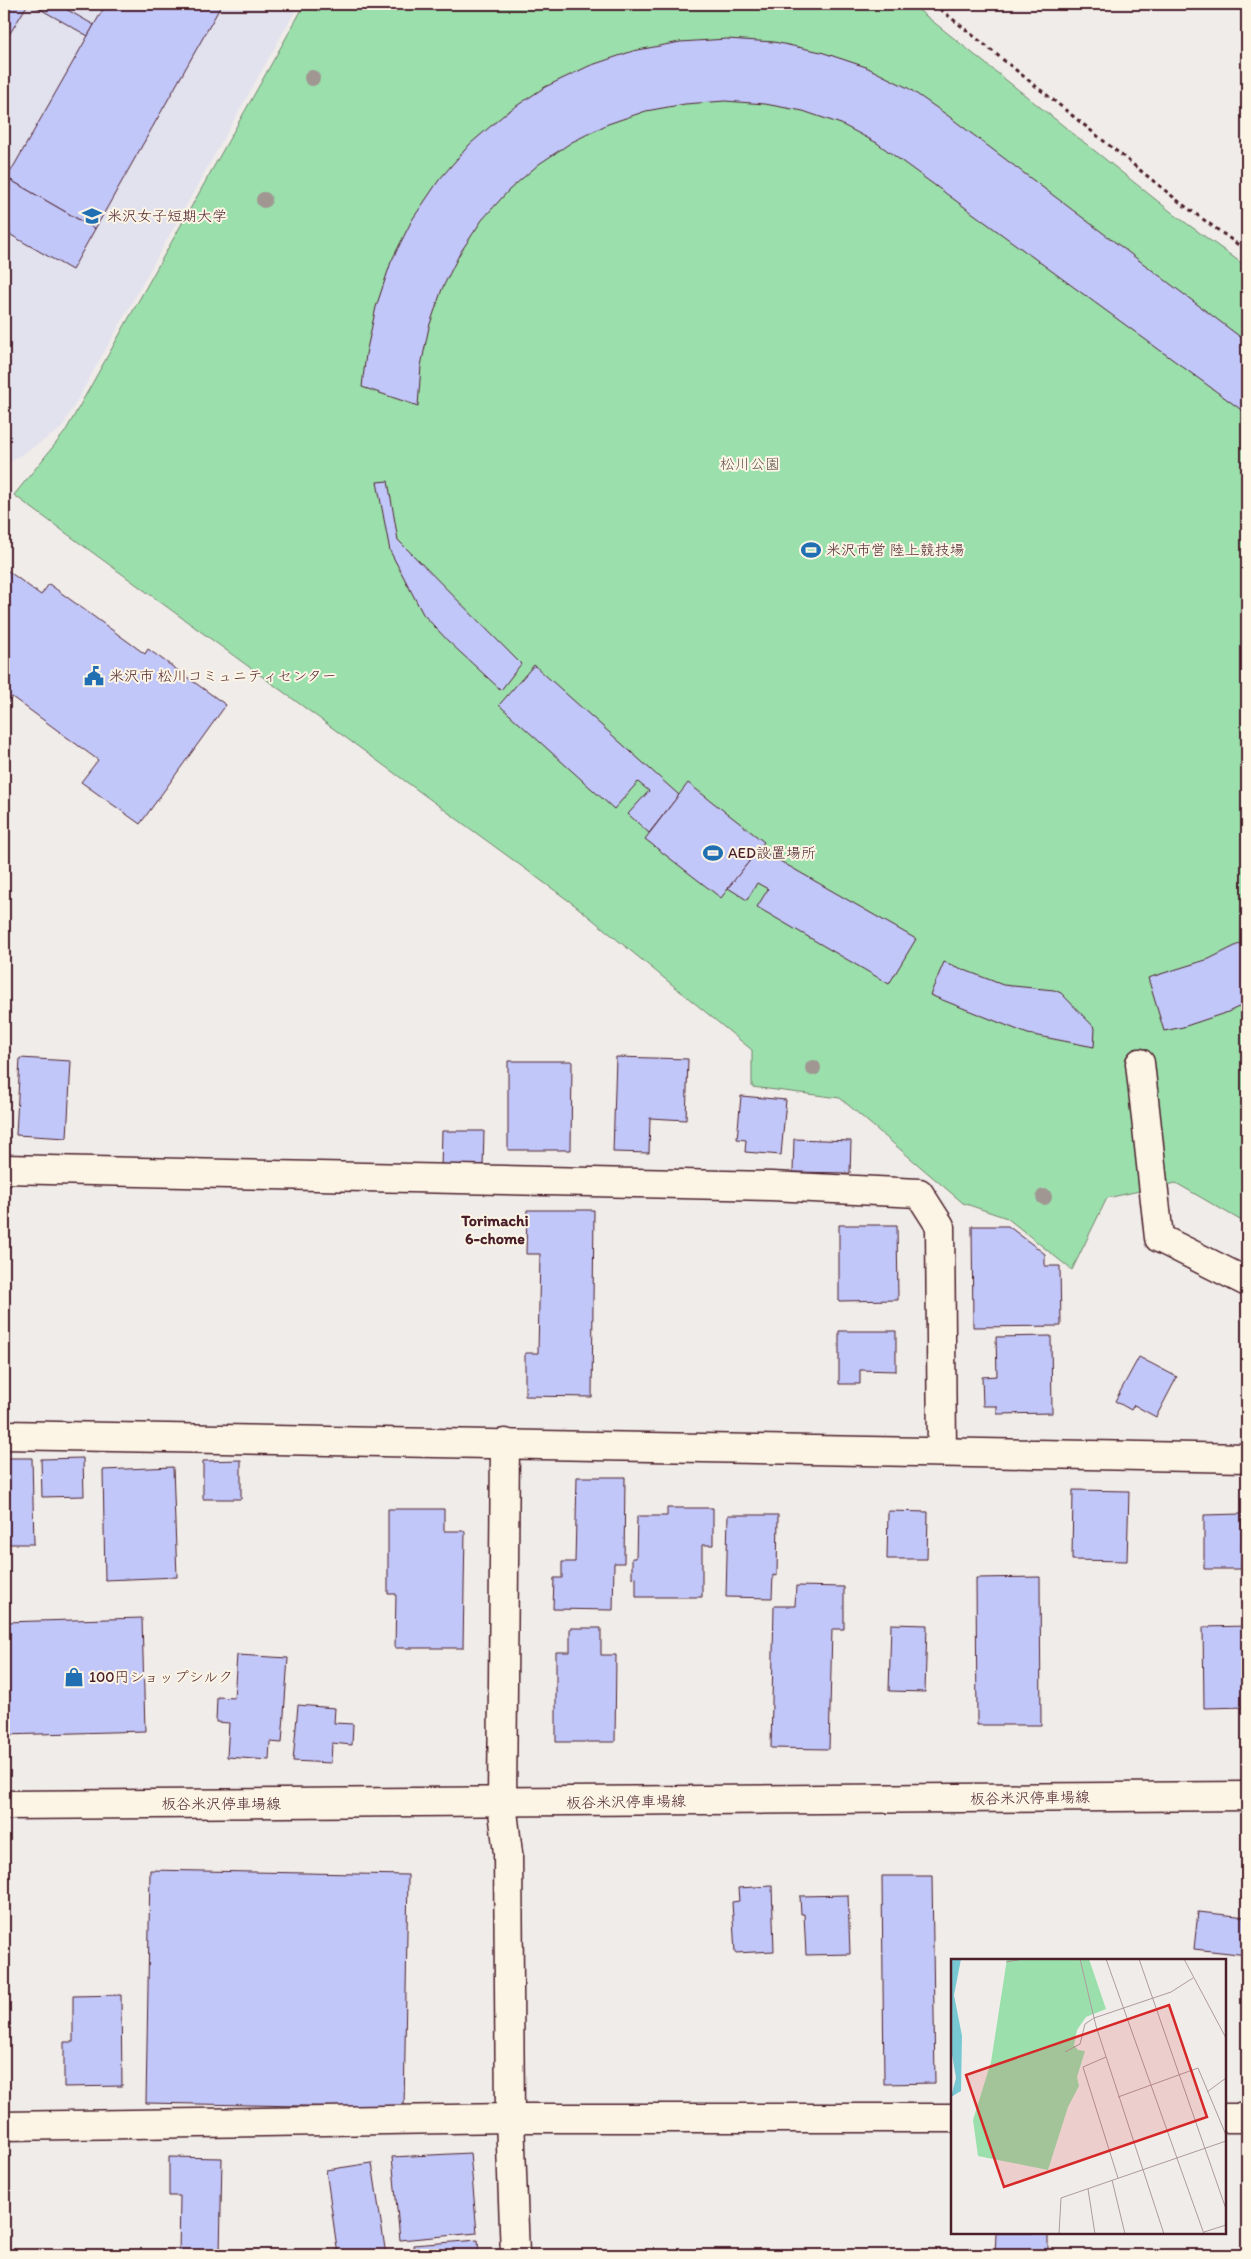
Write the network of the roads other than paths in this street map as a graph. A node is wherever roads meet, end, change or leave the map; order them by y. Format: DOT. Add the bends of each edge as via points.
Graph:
graph roads {
  1 [pos="1140,1063"];
  2 [pos="4,1169"];
  3 [pos="1247,1282"];
  4 [pos="4,1435"];
  5 [pos="505,1443"];
  6 [pos="942,1451"];
  7 [pos="1247,1458"];
  8 [pos="1247,1796"];
  9 [pos="502,1803"];
  10 [pos="4,1805"];
  11 [pos="510,2118"];
  12 [pos="951,2118"];
  13 [pos="1226,2118"];
  14 [pos="1247,2118"];
  15 [pos="4,2126"];
  16 [pos="515,2255"];
  1 -- 3 [label="street" via="1159,1238"];
  2 -- 6 [label="street" via="771,1186 919,1193 940,1226"];
  4 -- 5 [label="street"];
  5 -- 6 [label="street"];
  5 -- 9 [label="street"];
  6 -- 7 [label="street"];
  8 -- 9 [label="street, 板谷米沢停車場線"];
  9 -- 10 [label="street, 板谷米沢停車場線"];
  9 -- 11 [label="street" via="508,1853"];
  11 -- 12 [label="street"];
  11 -- 15 [label="street"];
  11 -- 16 [label="street"];
  13 -- 14 [label="street"];
}
